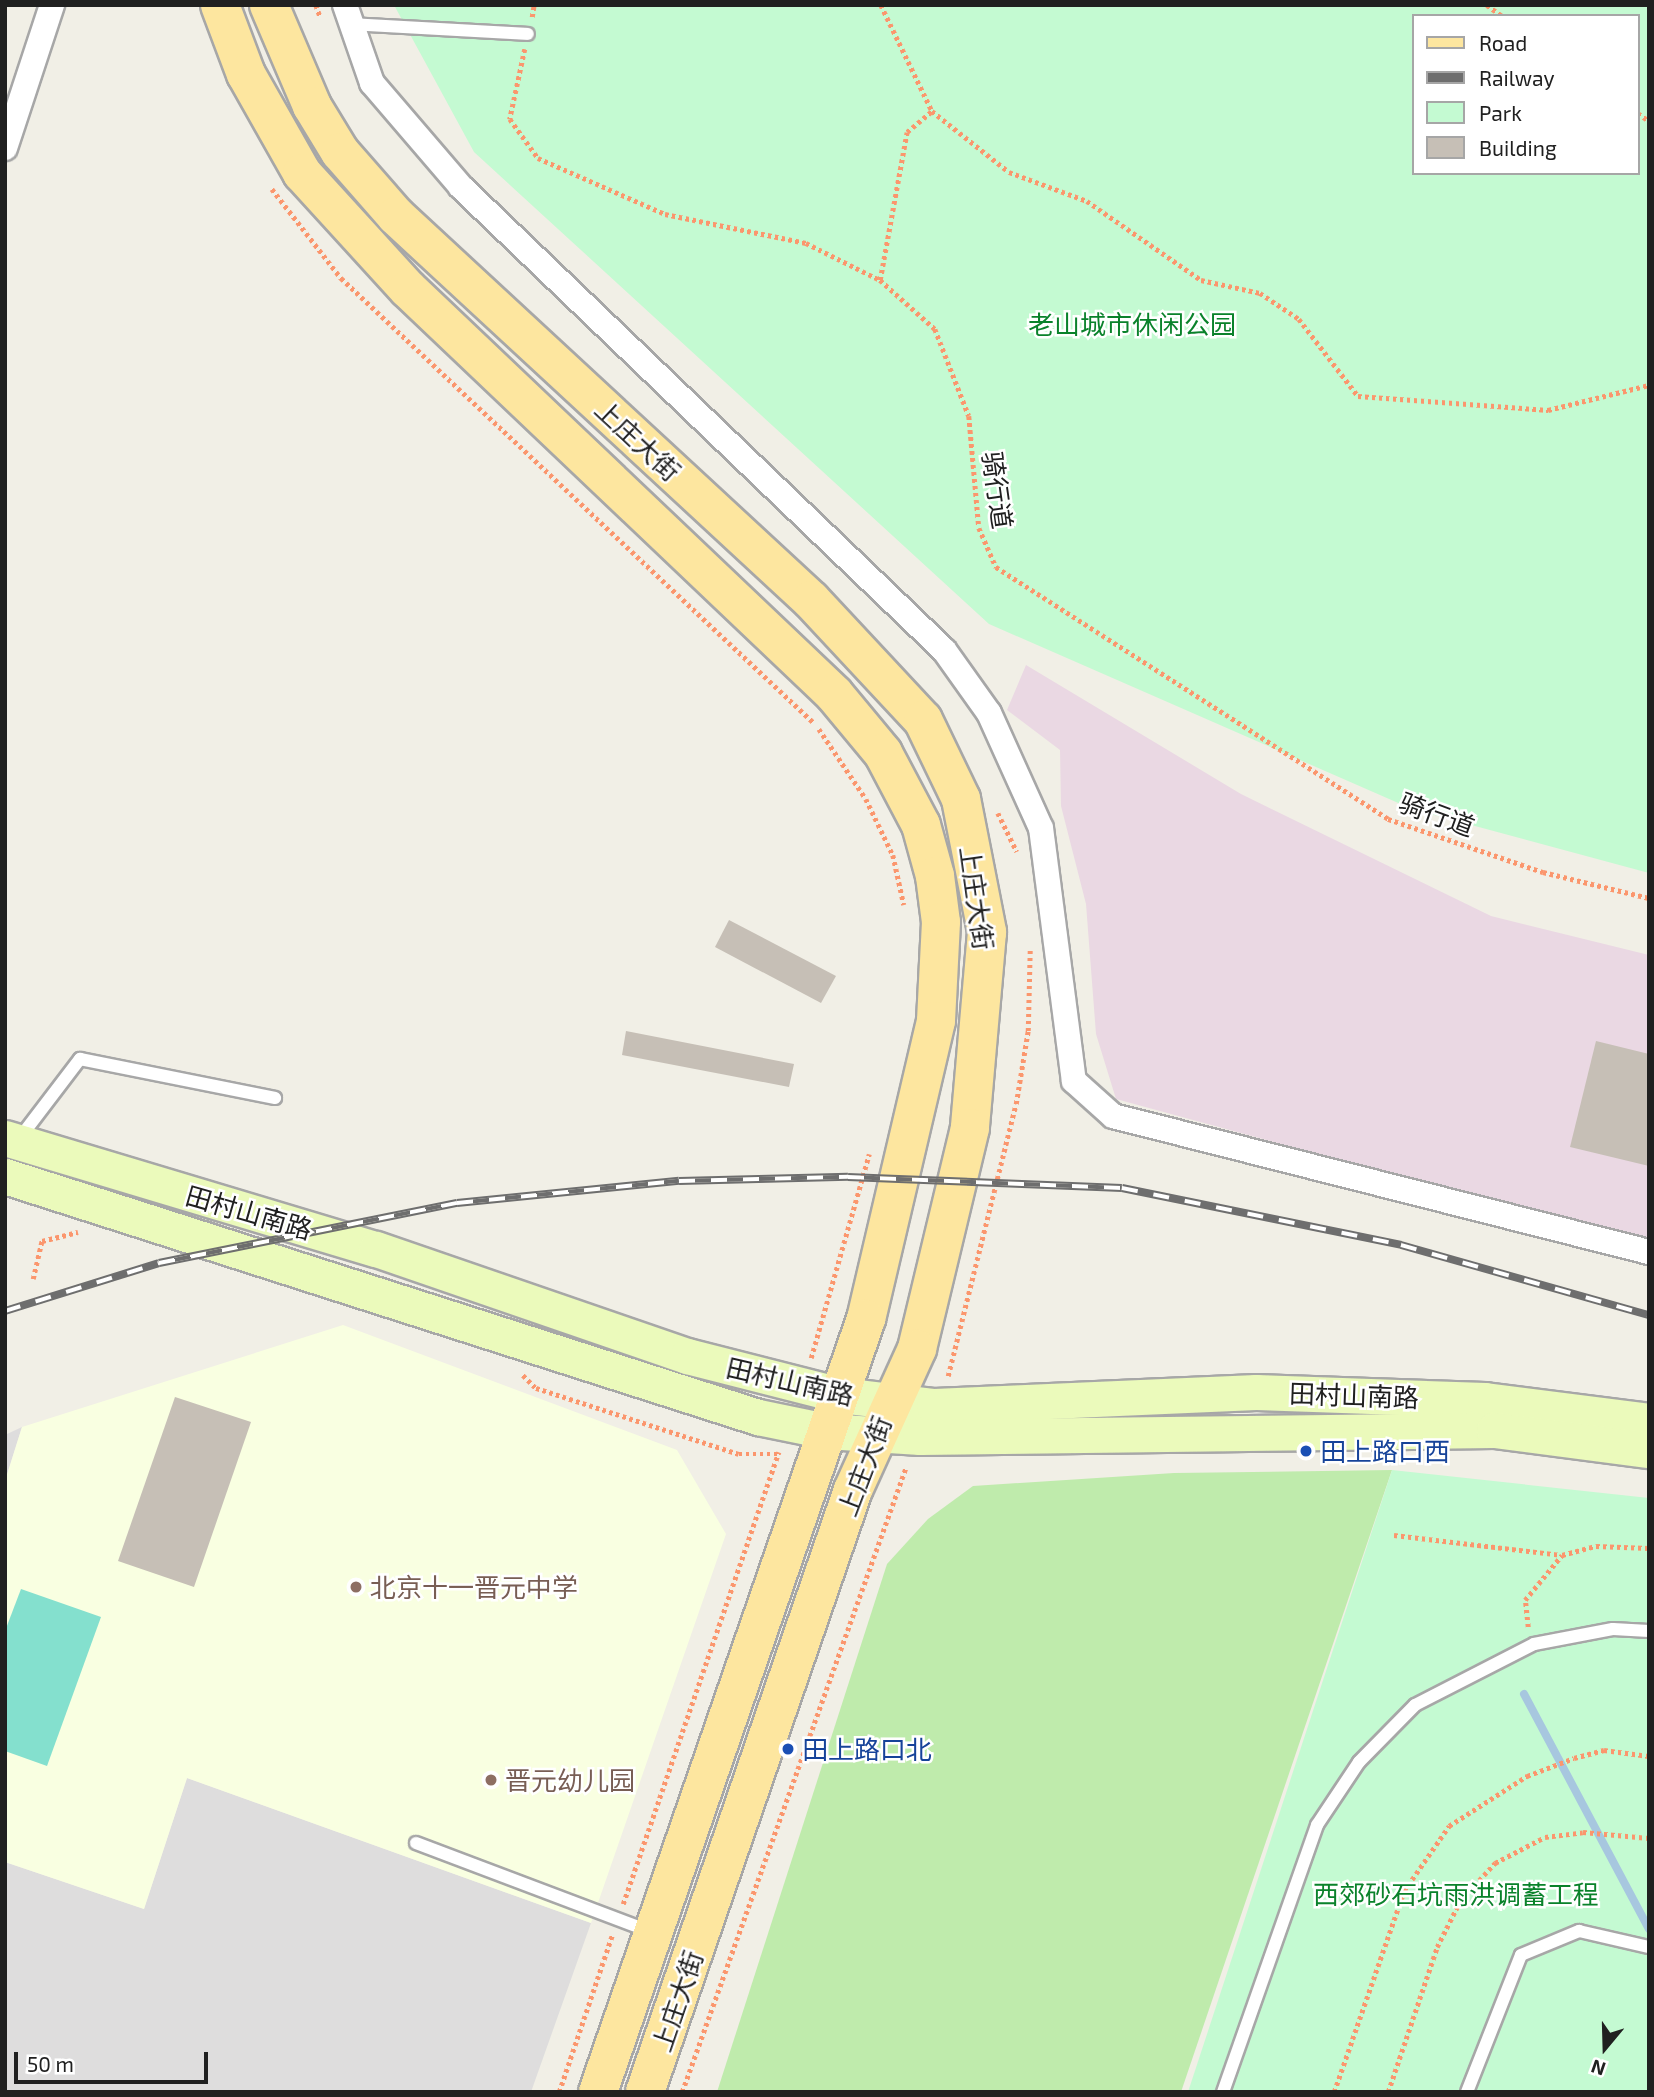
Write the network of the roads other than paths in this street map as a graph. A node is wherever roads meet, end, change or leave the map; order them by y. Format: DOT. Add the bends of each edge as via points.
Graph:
graph roads {
  1 [pos="52,5"];
  2 [pos="220,5"];
  3 [pos="268,5"];
  4 [pos="348,15"];
  5 [pos="528,34"];
  6 [pos="5,148"];
  7 [pos="275,1098"];
  8 [pos="11,1140"];
  9 [pos="5,1176"];
  10 [pos="1649,1252"];
  11 [pos="840,1395"];
  12 [pos="881,1418"];
  13 [pos="1649,1421"];
  14 [pos="927,1422"];
  15 [pos="826,1432"];
  16 [pos="1649,1450"];
  17 [pos="1649,1631"];
  18 [pos="416,1843"];
  19 [pos="653,1932"];
  20 [pos="1646,1946"];
  21 [pos="598,2092"];
  22 [pos="645,2092"];
  23 [pos="1223,2092"];
  24 [pos="1467,2092"];
  1 -- 6 [label="street"];
  2 -- 11 [label="main road, 上庄大街" via="274,131 333,208 834,694 883,753 922,825 941,922 936,1021 866,1319"];
  3 -- 12 [label="main road, 上庄大街" via="312,106 348,161 396,216 857,646 923,720 961,799 987,932 970,1128 917,1349"];
  4 -- 5 [label="lane"];
  4 -- 10 [label="street" via="372,83 461,187 944,650 989,713 1041,828 1074,1081 1113,1116"];
  7 -- 8 [label="lane" via="80,1059"];
  8 -- 11 [label="main road, 田村山南路" via="802,1387"];
  9 -- 15 [label="main road, 田村山南路" via="138,1223"];
  11 -- 12 [label="main road, 田村山南路"];
  11 -- 15 [label="main road, 上庄大街"];
  12 -- 14 [label="main road, 田村山南路"];
  12 -- 15 [label="main road, 田村山南路"];
  12 -- 22 [label="main road, 上庄大街"];
  13 -- 14 [label="main road, 田村山南路" via="1485,1400 1256,1392"];
  14 -- 16 [label="main road, 田村山南路" via="1494,1430"];
  15 -- 19 [label="main road, 上庄大街"];
  17 -- 23 [label="lane" via="1614,1629 1534,1644 1415,1705 1359,1762 1317,1825"];
  18 -- 19 [label="lane"];
  19 -- 21 [label="main road, 上庄大街"];
  20 -- 24 [label="lane" via="1579,1931 1521,1955"];
}
